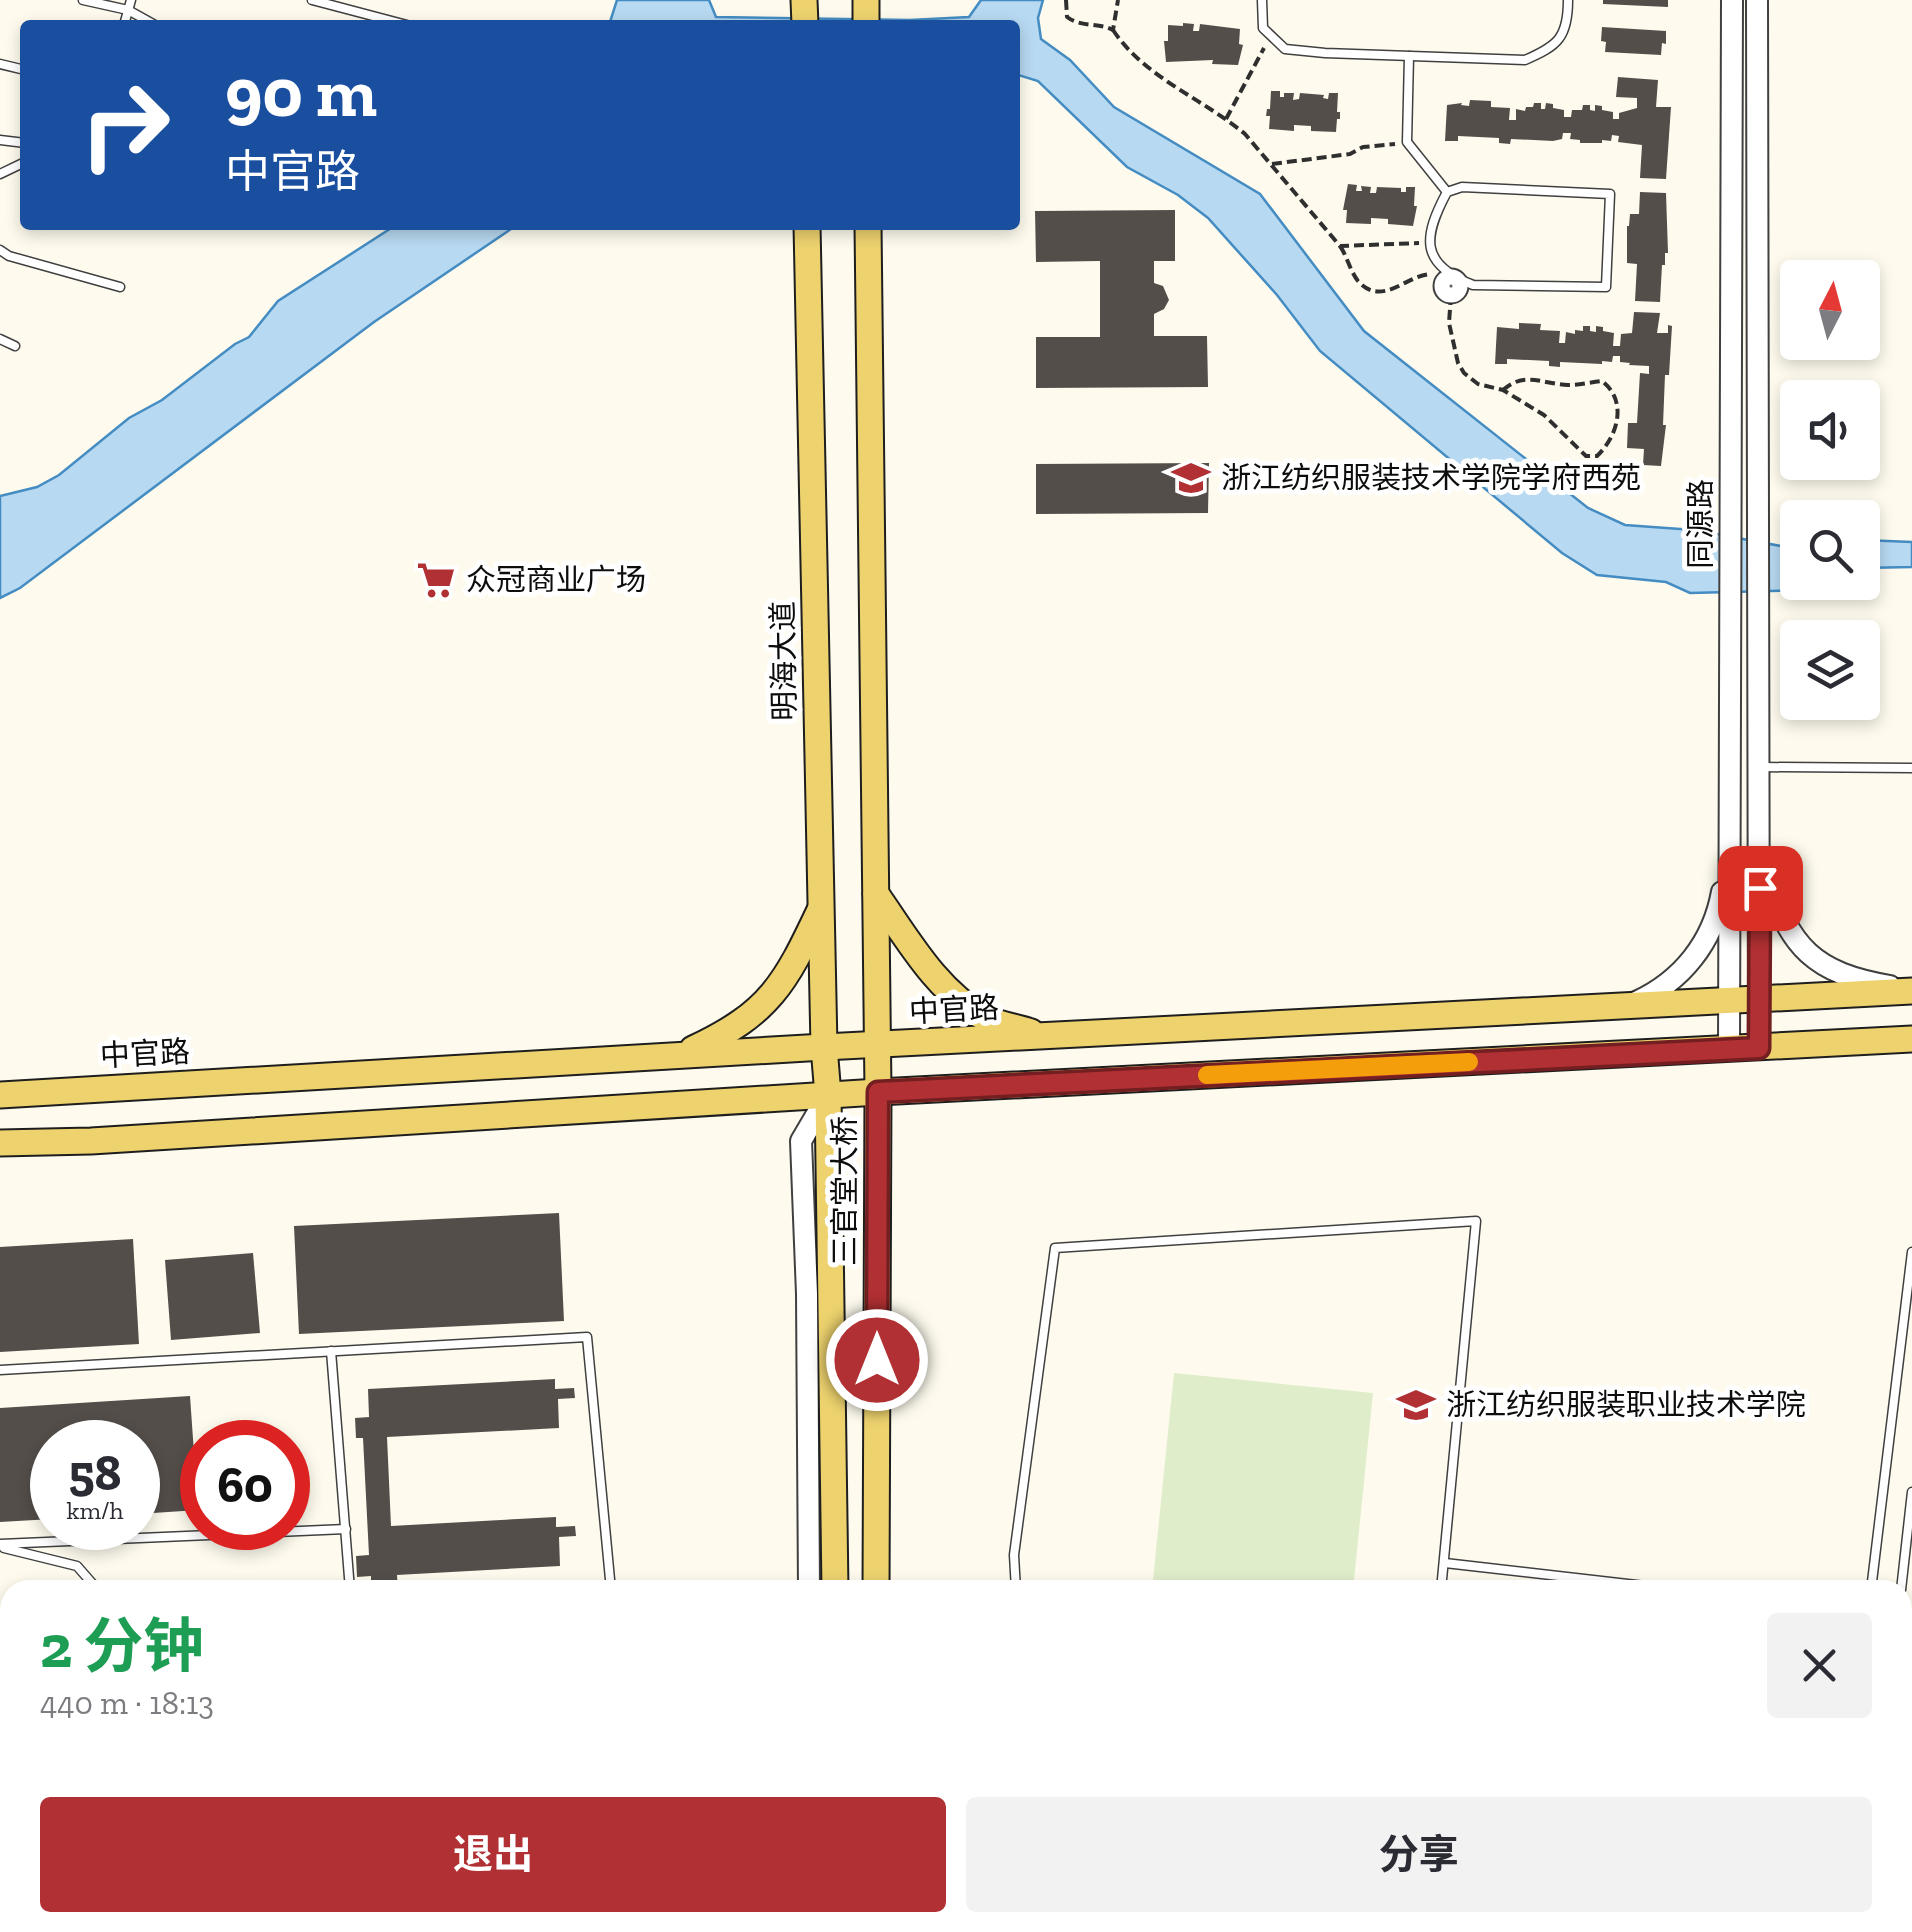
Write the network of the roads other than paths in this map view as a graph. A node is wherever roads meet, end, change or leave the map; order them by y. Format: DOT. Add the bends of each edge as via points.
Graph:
graph roads {
  1 [pos="84,0"];
  2 [pos="131,0"];
  3 [pos="312,0"];
  4 [pos="1262,0"];
  5 [pos="1568,0"];
  6 [pos="1732,0"];
  7 [pos="1757,0"];
  8 [pos="128,10"];
  9 [pos="125,20"];
  10 [pos="146,20"];
  11 [pos="388,20"];
  12 [pos="1409,56"];
  13 [pos="1448,192"];
  14 [pos="807,230"];
  15 [pos="868,230"];
  16 [pos="0,250"];
  17 [pos="120,287"];
  18 [pos="0,339"];
  19 [pos="15,346"];
  20 [pos="1759,767"];
  21 [pos="1912,768"];
  22 [pos="1760,850"];
  23 [pos="1730,851"];
  24 [pos="876,894"];
  25 [pos="822,905"];
  26 [pos="1912,990"];
  27 [pos="1760,1001"];
  28 [pos="1730,1002"];
  29 [pos="1623,1008"];
  30 [pos="1050,1038"];
  31 [pos="1912,1039"];
  32 [pos="824,1047"];
  33 [pos="875,1047"];
  34 [pos="1759,1048"];
  35 [pos="1729,1049"];
  36 [pos="678,1056"];
  37 [pos="878,1092"];
  38 [pos="0,1095"];
  39 [pos="828,1095"];
  40 [pos="0,1143"];
  41 [pos="1912,1252"];
  42 [pos="332,1351"];
  43 [pos="0,1370"];
  44 [pos="1912,1492"];
  45 [pos="346,1529"];
  46 [pos="0,1546"];
  47 [pos="1445,1563"];
  48 [pos="89,1580"];
  49 [pos="349,1580"];
  50 [pos="611,1580"];
  51 [pos="808,1580"];
  52 [pos="835,1580"];
  53 [pos="876,1580"];
  54 [pos="1015,1580"];
  55 [pos="1443,1580"];
  56 [pos="1593,1580"];
  57 [pos="1873,1580"];
  58 [pos="1902,1580"];
  1 -- 8 [label="lane"];
  2 -- 8 [label="lane"];
  3 -- 11 [label="lane"];
  4 -- 12 [label="lane" via="1263,28 1285,49"];
  5 -- 12 [label="lane" via="1568,22 1554,48 1525,60"];
  6 -- 23 [label="street, 同源路"];
  7 -- 20 [label="street, 同源路"];
  8 -- 9 [label="lane"];
  8 -- 10 [label="lane"];
  12 -- 13 [label="lane" via="1406,142"];
  13 -- 13 [label="lane" via="1610,194 1606,287 1450,285 1429,242"];
  14 -- 25 [label="main road, 明海大道"];
  15 -- 24 [label="main road"];
  16 -- 17 [label="lane"];
  18 -- 19 [label="lane"];
  20 -- 21 [label="lane"];
  20 -- 22 [label="street, 同源路"];
  22 -- 26 [label="street" via="1789,933 1807,952 1834,972"];
  22 -- 27 [label="street, 同源路"];
  23 -- 28 [label="street, 同源路"];
  23 -- 29 [label="street" via="1718,917 1698,952 1674,980"];
  24 -- 30 [label="main road" via="946,988 986,1018"];
  24 -- 33 [label="main road"];
  25 -- 32 [label="main road, 明海大道"];
  25 -- 36 [label="main road" via="793,967 762,1007 734,1030"];
  26 -- 27 [label="main road, 中官路"];
  27 -- 28 [label="main road, 中官路"];
  27 -- 34 [label="street, 同源路"];
  28 -- 29 [label="main road, 中官路"];
  28 -- 35 [label="street, 同源路"];
  29 -- 30 [label="main road, 中官路"];
  30 -- 33 [label="main road, 中官路"];
  31 -- 34 [label="main road"];
  32 -- 33 [label="main road, 中官路"];
  32 -- 36 [label="main road, 中官路"];
  32 -- 39 [label="main road, 明海大道"];
  33 -- 37 [label="main road"];
  34 -- 35 [label="main road"];
  35 -- 37 [label="main road"];
  36 -- 38 [label="main road, 中官路"];
  37 -- 39 [label="main road"];
  37 -- 53 [label="main road, 三官堂大桥"];
  39 -- 40 [label="main road"];
  39 -- 51 [label="street" via="802,1141"];
  39 -- 52 [label="main road, 三官堂大桥"];
  41 -- 57 [label="lane"];
  42 -- 43 [label="lane"];
  42 -- 45 [label="lane"];
  42 -- 50 [label="lane" via="587,1338"];
  44 -- 58 [label="lane"];
  45 -- 46 [label="lane"];
  45 -- 49 [label="lane"];
  46 -- 48 [label="lane" via="77,1566"];
  47 -- 54 [label="lane" via="1476,1221 1055,1248"];
  47 -- 55 [label="lane"];
  47 -- 56 [label="lane"];
}
